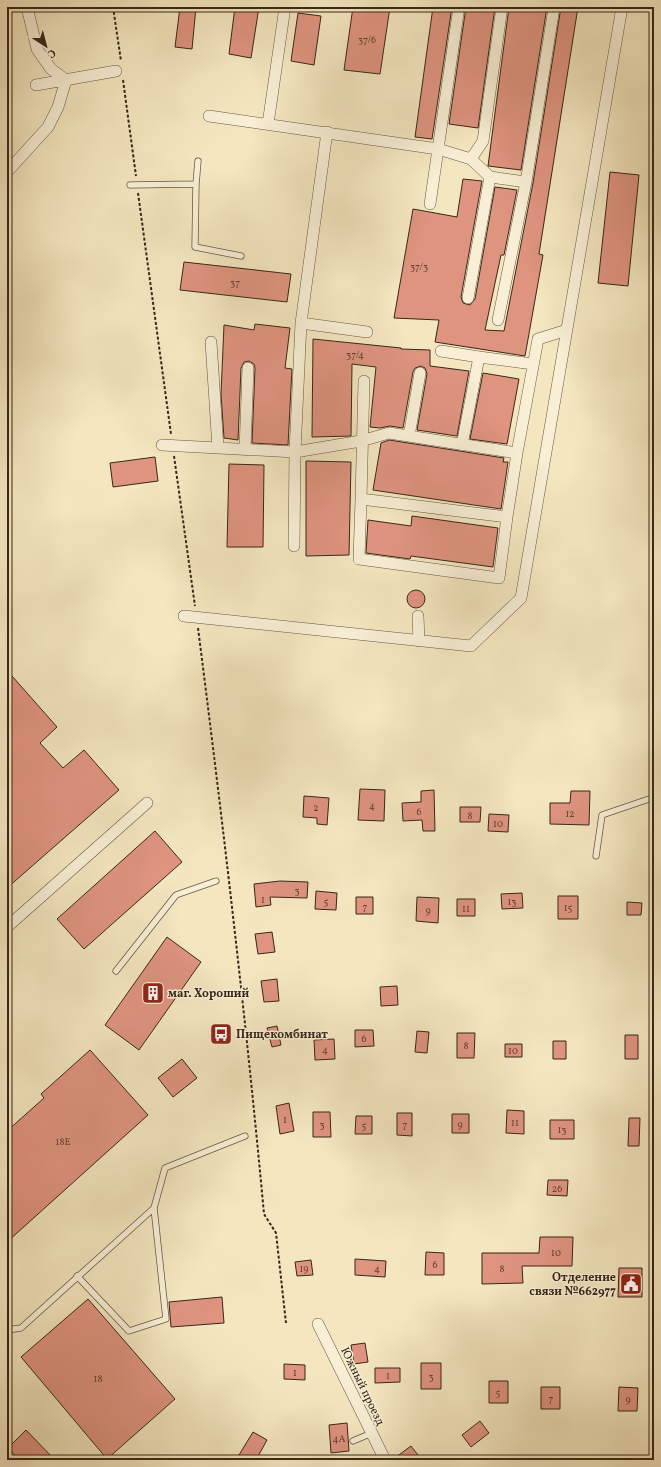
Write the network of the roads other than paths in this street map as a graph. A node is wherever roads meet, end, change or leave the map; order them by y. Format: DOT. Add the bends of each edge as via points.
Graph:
graph roads {
  1 [pos="27,7"];
  2 [pos="285,7"];
  3 [pos="459,7"];
  4 [pos="502,7"];
  5 [pos="552,7"];
  6 [pos="622,7"];
  7 [pos="120,72"];
  8 [pos="66,80"];
  9 [pos="36,85"];
  10 [pos="209,116"];
  11 [pos="268,124"];
  12 [pos="327,132"];
  13 [pos="438,149"];
  14 [pos="471,159"];
  15 [pos="198,161"];
  16 [pos="7,172"];
  17 [pos="490,177"];
  18 [pos="526,182"];
  19 [pos="196,184"];
  20 [pos="130,185"];
  21 [pos="430,204"];
  22 [pos="241,256"];
  23 [pos="468,298"];
  24 [pos="498,320"];
  25 [pos="301,323"];
  26 [pos="567,330"];
  27 [pos="367,332"];
  28 [pos="211,342"];
  29 [pos="441,351"];
  30 [pos="479,356"];
  31 [pos="533,364"];
  32 [pos="248,368"];
  33 [pos="420,373"];
  34 [pos="364,381"];
  35 [pos="410,436"];
  36 [pos="361,441"];
  37 [pos="167,445"];
  38 [pos="462,445"];
  39 [pos="218,448"];
  40 [pos="245,450"];
  41 [pos="295,452"];
  42 [pos="517,453"];
  43 [pos="361,499"];
  44 [pos="507,517"];
  45 [pos="294,546"];
  46 [pos="184,616"];
  47 [pos="418,616"];
  48 [pos="419,641"];
  49 [pos="652,798"];
  50 [pos="147,803"];
  51 [pos="596,856"];
  52 [pos="216,881"];
  53 [pos="7,927"];
  54 [pos="116,971"];
  55 [pos="245,1136"];
  56 [pos="154,1208"];
  57 [pos="77,1276"];
  58 [pos="318,1324"];
  59 [pos="7,1330"];
  60 [pos="372,1433"];
  61 [pos="353,1441"];
  62 [pos="386,1460"];
  1 -- 8 [label="street" via="37,49 51,69"];
  2 -- 11 [label="street"];
  3 -- 13 [label="street"];
  4 -- 14 [label="street" via="482,141"];
  5 -- 18 [label="street"];
  6 -- 26 [label="street"];
  7 -- 8 [label="street"];
  8 -- 9 [label="street"];
  8 -- 16 [label="street" via="58,107 48,127"];
  10 -- 11 [label="street"];
  11 -- 12 [label="street"];
  12 -- 13 [label="street"];
  12 -- 25 [label="street"];
  13 -- 14 [label="street"];
  13 -- 21 [label="street"];
  14 -- 17 [label="street"];
  15 -- 19 [label="lane"];
  17 -- 18 [label="street"];
  17 -- 23 [label="street"];
  18 -- 24 [label="street"];
  19 -- 20 [label="lane"];
  19 -- 22 [label="lane" via="195,247"];
  25 -- 27 [label="street"];
  25 -- 41 [label="street"];
  26 -- 31 [label="street" via="538,340"];
  26 -- 48 [label="street" via="520,598 471,646"];
  28 -- 39 [label="street"];
  29 -- 30 [label="street"];
  30 -- 31 [label="street"];
  30 -- 38 [label="street"];
  31 -- 42 [label="street"];
  32 -- 40 [label="street"];
  33 -- 35 [label="street"];
  34 -- 36 [label="street"];
  35 -- 36 [label="street" via="389,433"];
  35 -- 38 [label="street"];
  36 -- 41 [label="street"];
  36 -- 43 [label="street"];
  37 -- 39 [label="street"];
  38 -- 42 [label="street"];
  39 -- 40 [label="street"];
  40 -- 41 [label="street"];
  41 -- 45 [label="street"];
  42 -- 44 [label="street"];
  43 -- 44 [label="street"];
  43 -- 44 [label="street" via="358,559 499,578"];
  46 -- 48 [label="street"];
  47 -- 48 [label="street"];
  49 -- 51 [label="lane" via="602,815"];
  50 -- 53 [label="street"];
  52 -- 54 [label="lane" via="176,895"];
  55 -- 56 [label="lane" via="165,1168"];
  56 -- 57 [label="lane"];
  56 -- 57 [label="lane" via="166,1320 129,1331"];
  57 -- 59 [label="lane" via="21,1328"];
  58 -- 60 [label="street, Южный проезд"];
  60 -- 61 [label="lane"];
  60 -- 62 [label="street, Южный проезд"];
}
